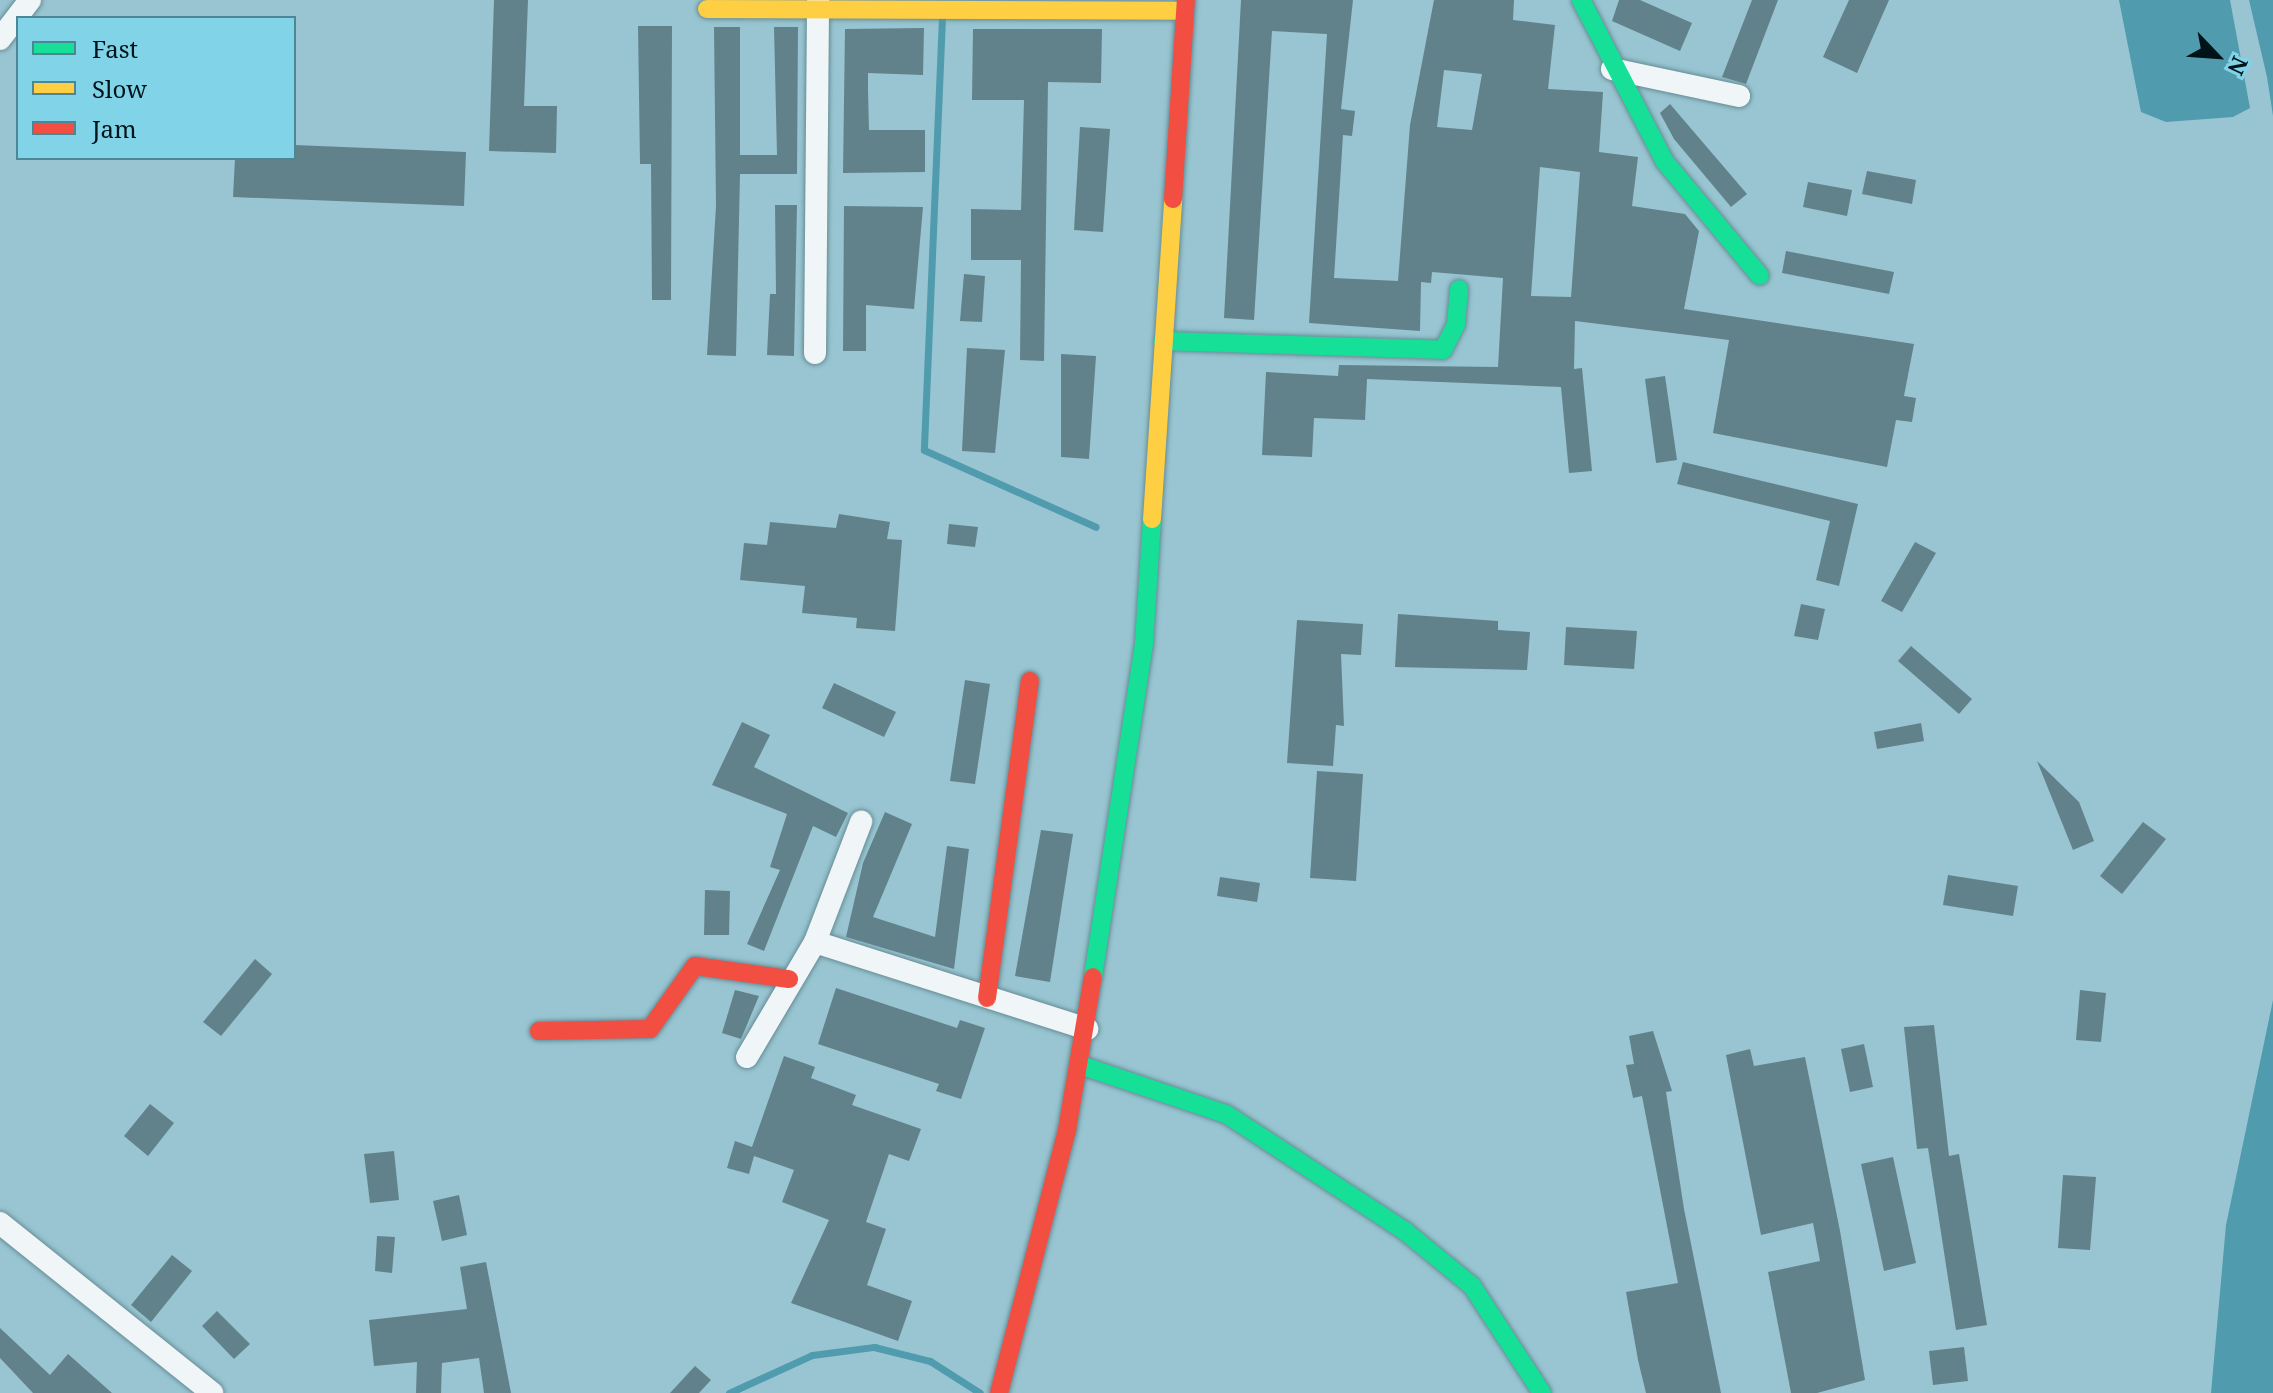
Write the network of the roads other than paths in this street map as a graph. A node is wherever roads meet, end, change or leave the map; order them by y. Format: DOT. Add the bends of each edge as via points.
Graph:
graph roads {
  1 [pos="30,0"];
  2 [pos="1581,0"];
  3 [pos="818,6"];
  4 [pos="949,6"];
  5 [pos="1185,6"];
  6 [pos="707,9"];
  7 [pos="18,16"];
  8 [pos="16,18"];
  9 [pos="0,39"];
  10 [pos="1612,69"];
  11 [pos="1739,96"];
  12 [pos="1760,276"];
  13 [pos="1459,289"];
  14 [pos="1163,341"];
  15 [pos="815,353"];
  16 [pos="1030,681"];
  17 [pos="861,822"];
  18 [pos="815,942"];
  19 [pos="789,979"];
  20 [pos="987,998"];
  21 [pos="1087,1029"];
  22 [pos="539,1031"];
  23 [pos="747,1057"];
  24 [pos="1080,1065"];
  25 [pos="0,1223"];
  26 [pos="212,1393"];
  27 [pos="999,1393"];
  28 [pos="1542,1393"];
  1 -- 7 [label="street"];
  2 -- 10 [label="street"];
  3 -- 4 [label="street"];
  3 -- 6 [label="street"];
  3 -- 15 [label="street"];
  4 -- 5 [label="street"];
  5 -- 14 [label="street"];
  8 -- 9 [label="street"];
  10 -- 11 [label="street"];
  10 -- 12 [label="street" via="1665,162"];
  13 -- 14 [label="street" via="1456,324 1443,350"];
  14 -- 21 [label="street" via="1144,643"];
  16 -- 20 [label="street"];
  17 -- 18 [label="street"];
  18 -- 19 [label="street"];
  18 -- 20 [label="street"];
  19 -- 22 [label="street" via="695,966 650,1029"];
  19 -- 23 [label="street"];
  20 -- 21 [label="street"];
  21 -- 24 [label="street"];
  24 -- 27 [label="street"];
  24 -- 28 [label="street" via="1226,1114 1406,1232 1472,1286"];
  25 -- 26 [label="street"];
}
